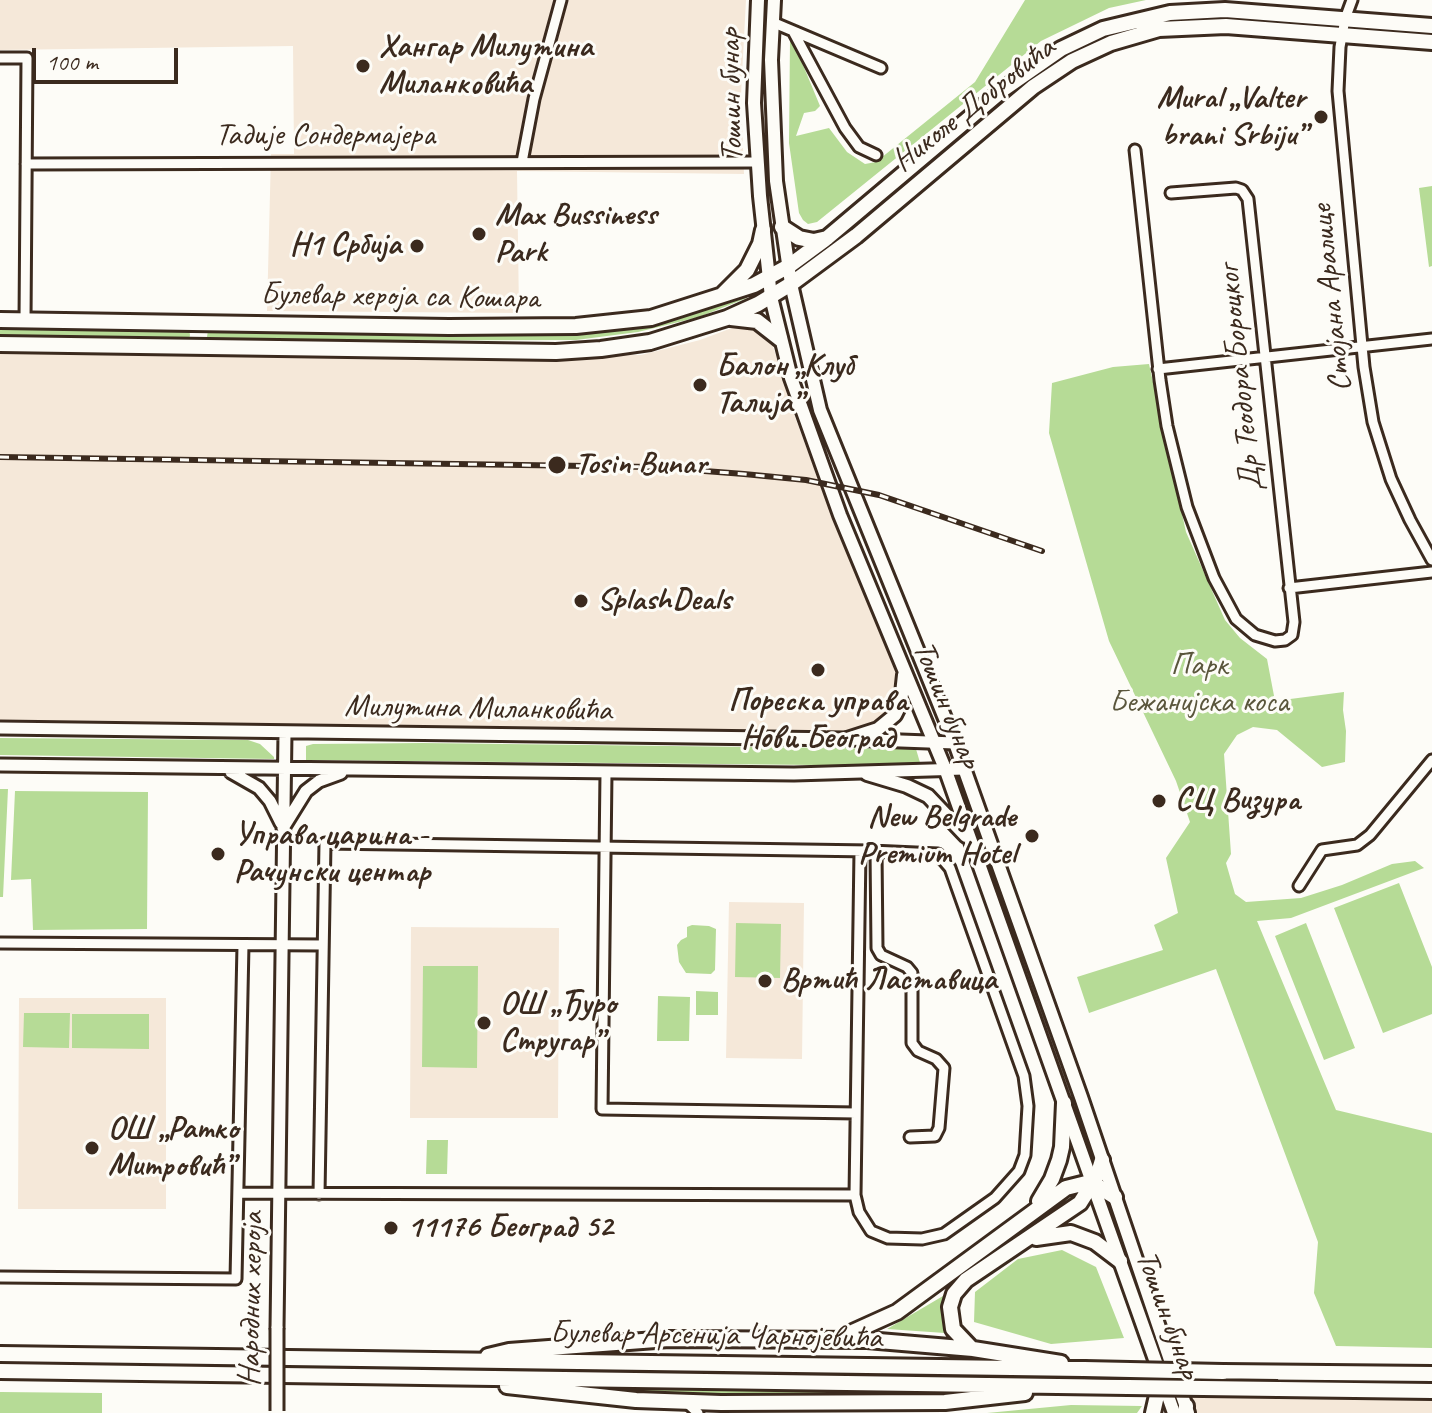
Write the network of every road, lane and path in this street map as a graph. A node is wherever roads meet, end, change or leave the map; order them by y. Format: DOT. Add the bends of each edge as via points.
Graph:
graph roads {
  1 [pos="561,0"];
  2 [pos="758,0"];
  3 [pos="774,0"];
  4 [pos="1352,0"];
  5 [pos="772,22"];
  6 [pos="1343,26"];
  7 [pos="1432,26"];
  8 [pos="794,33"];
  9 [pos="1432,42"];
  10 [pos="0,58"];
  11 [pos="881,68"];
  12 [pos="1135,150"];
  13 [pos="876,155"];
  14 [pos="522,162"];
  15 [pos="757,162"];
  16 [pos="26,164"];
  17 [pos="1171,193"];
  18 [pos="782,227"];
  19 [pos="763,230"];
  20 [pos="827,238"];
  21 [pos="789,266"];
  22 [pos="768,279"];
  23 [pos="791,284"];
  24 [pos="720,297"];
  25 [pos="771,297"];
  26 [pos="727,318"];
  27 [pos="0,320"];
  28 [pos="25,320"];
  29 [pos="190,322"];
  30 [pos="206,323"];
  31 [pos="780,339"];
  32 [pos="1432,339"];
  33 [pos="0,344"];
  34 [pos="190,347"];
  35 [pos="1362,347"];
  36 [pos="206,348"];
  37 [pos="1266,357"];
  38 [pos="1158,369"];
  39 [pos="1432,560"];
  40 [pos="1432,572"];
  41 [pos="1289,588"];
  42 [pos="903,667"];
  43 [pos="0,728"];
  44 [pos="285,733"];
  45 [pos="847,739"];
  46 [pos="935,743"];
  47 [pos="955,743"];
  48 [pos="1432,760"];
  49 [pos="0,765"];
  50 [pos="964,769"];
  51 [pos="224,770"];
  52 [pos="284,770"];
  53 [pos="349,770"];
  54 [pos="946,771"];
  55 [pos="606,773"];
  56 [pos="867,774"];
  57 [pos="283,828"];
  58 [pos="972,842"];
  59 [pos="605,848"];
  60 [pos="860,851"];
  61 [pos="876,851"];
  62 [pos="1299,886"];
  63 [pos="0,943"];
  64 [pos="243,945"];
  65 [pos="282,945"];
  66 [pos="323,945"];
  67 [pos="1064,1103"];
  68 [pos="856,1113"];
  69 [pos="910,1137"];
  70 [pos="1102,1160"];
  71 [pos="1092,1184"];
  72 [pos="238,1193"];
  73 [pos="279,1194"];
  74 [pos="314,1194"];
  75 [pos="855,1195"];
  76 [pos="1115,1197"];
  77 [pos="1030,1213"];
  78 [pos="1024,1242"];
  79 [pos="1120,1261"];
  80 [pos="0,1277"];
  81 [pos="830,1340"];
  82 [pos="973,1349"];
  83 [pos="0,1354"];
  84 [pos="480,1360"];
  85 [pos="1084,1369"];
  86 [pos="0,1371"];
  87 [pos="1432,1374"];
  88 [pos="476,1377"];
  89 [pos="1161,1378"];
  90 [pos="1082,1386"];
  91 [pos="1432,1391"];
  92 [pos="978,1400"];
  93 [pos="686,1402"];
  94 [pos="718,1403"];
  95 [pos="858,1409"];
  96 [pos="1183,1411"];
  97 [pos="277,1412"];
  98 [pos="698,1413"];
  99 [pos="705,1413"];
  100 [pos="879,1413"];
  101 [pos="958,1413"];
  102 [pos="1153,1413"];
  1 -- 14 [label="street"];
  2 -- 15 [label="main road, Тошин бунар"];
  3 -- 5 [label="main road, Тошин бунар"];
  4 -- 6 [label="street, Стојана Аралице"];
  5 -- 8 [label="street"];
  5 -- 18 [label="main road, Тошин бунар" via="772,128"];
  6 -- 7 [label="main road, Николе Добровића"];
  6 -- 9 [label="main road, Николе Добровића"];
  6 -- 20 [label="main road, Николе Добровића" via="1225,10 1149,17 1103,29 1061,49 1005,88"];
  6 -- 23 [label="main road, Николе Добровића" via="1187,27 1138,33 1098,49 1033,87"];
  6 -- 35 [label="street, Стојана Аралице" via="1338,91"];
  8 -- 11 [label="street"];
  8 -- 13 [label="street" via="850,135 859,147"];
  10 -- 16 [label="street" via="27,58"];
  12 -- 38 [label="street"];
  14 -- 15 [label="street, Тадије Сондермајера"];
  14 -- 16 [label="street, Тадије Сондермајера"];
  15 -- 19 [label="main road, Тошин бунар"];
  16 -- 28 [label="street"];
  17 -- 37 [label="street, Др Теодора Бороцког" via="1236,188 1247,196"];
  18 -- 20 [label="main road" via="799,238"];
  18 -- 21 [label="main road, Тошин бунар"];
  19 -- 22 [label="main road, Тошин бунар"];
  19 -- 24 [label="main road" via="747,270"];
  20 -- 21 [label="main road, Николе Добровића"];
  21 -- 22 [label="main road, Булевар хероја са Кошара"];
  21 -- 23 [label="main road, Тошин бунар"];
  22 -- 24 [label="main road, Булевар хероја са Кошара"];
  22 -- 25 [label="main road, Тошин бунар"];
  23 -- 25 [label="main road, Николе Добровића"];
  23 -- 47 [label="main road, Тошин бунар" via="820,410"];
  24 -- 30 [label="main road, Булевар хероја са Кошара" via="651,318 576,326"];
  25 -- 26 [label="main road, Булевар хероја са Кошара"];
  25 -- 31 [label="main road, Тошин бунар"];
  26 -- 31 [label="main road" via="757,321"];
  26 -- 36 [label="main road, Булевар хероја са Кошара" via="650,342 578,351"];
  27 -- 28 [label="main road, Булевар хероја са Кошара"];
  28 -- 29 [label="main road, Булевар хероја са Кошара"];
  29 -- 30 [label="main road, Булевар хероја са Кошара"];
  29 -- 34 [label="main road" via="195,335"];
  30 -- 36 [label="main road"];
  31 -- 42 [label="main road, Тошин бунар" via="809,434"];
  32 -- 35 [label="street"];
  33 -- 34 [label="main road, Булевар хероја са Кошара"];
  34 -- 36 [label="main road, Булевар хероја са Кошара"];
  35 -- 37 [label="street"];
  35 -- 39 [label="street, Стојана Аралице" via="1382,452"];
  37 -- 38 [label="street"];
  37 -- 41 [label="street, Др Теодора Бороцког"];
  38 -- 41 [label="street, Др Теодора Бороцког" via="1187,507 1224,597 1242,626 1275,641 1292,635"];
  40 -- 41 [label="street"];
  42 -- 45 [label="main road" via="895,715 878,729"];
  42 -- 46 [label="main road, Тошин бунар"];
  43 -- 44 [label="street, Милутина Миланковића"];
  44 -- 45 [label="street, Милутина Миланковића"];
  44 -- 52 [label="street, Народних хероја"];
  45 -- 46 [label="street, Милутина Миланковића"];
  46 -- 47 [label="street, Милутина Миланковића"];
  46 -- 54 [label="main road, Тошин бунар"];
  47 -- 50 [label="main road, Тошин бунар"];
  48 -- 62 [label="street" via="1370,835 1357,845 1319,852"];
  49 -- 51 [label="street, Милутина Миланковића"];
  50 -- 54 [label="street, Милутина Миланковића"];
  50 -- 70 [label="main road, Тошин бунар"];
  51 -- 52 [label="street, Милутина Миланковића"];
  51 -- 57 [label="street" via="259,788"];
  52 -- 53 [label="street, Милутина Миланковића"];
  52 -- 57 [label="street, Народних хероја"];
  53 -- 55 [label="street, Милутина Миланковића"];
  53 -- 57 [label="street" via="306,791"];
  54 -- 56 [label="street, Милутина Миланковића"];
  54 -- 58 [label="main road, Тошин бунар"];
  55 -- 56 [label="street, Милутина Миланковића"];
  55 -- 59 [label="street, Милутина Миланковића"];
  56 -- 58 [label="main road" via="931,798"];
  57 -- 65 [label="street, Народних хероја"];
  58 -- 67 [label="main road, Тошин бунар"];
  59 -- 60 [label="street"];
  59 -- 66 [label="street" via="325,843"];
  59 -- 68 [label="street, Милутина Миланковића" via="602,1109"];
  60 -- 61 [label="street"];
  60 -- 68 [label="street"];
  61 -- 69 [label="street" via="877,948 912,973 912,1043 944,1068 939,1128 935,1136"];
  61 -- 75 [label="street" via="938,854 945,860 1007,1028 1028,1106 1019,1171 1005,1189 944,1234 888,1238 871,1231"];
  63 -- 64 [label="street"];
  64 -- 65 [label="street"];
  64 -- 72 [label="street, Народних хероја"];
  65 -- 66 [label="street"];
  65 -- 73 [label="street, Народних хероја"];
  66 -- 74 [label="street"];
  67 -- 71 [label="main road, Тошин бунар"];
  67 -- 77 [label="main road" via="1059,1160"];
  68 -- 75 [label="street"];
  70 -- 71 [label="main road"];
  70 -- 76 [label="main road, Тошин бунар"];
  71 -- 76 [label="main road"];
  71 -- 77 [label="main road" via="1073,1185"];
  71 -- 78 [label="main road" via="1080,1203"];
  71 -- 79 [label="main road, Тошин бунар"];
  72 -- 73 [label="street"];
  72 -- 80 [label="street, Народних хероја" via="236,1279"];
  73 -- 74 [label="street"];
  73 -- 97 [label="street, Народних хероја, bridge"];
  74 -- 75 [label="street"];
  76 -- 96 [label="main road, Тошин бунар"];
  77 -- 81 [label="main road" via="897,1312"];
  78 -- 79 [label="main road" via="1071,1233 1095,1242"];
  78 -- 82 [label="main road" via="966,1280 954,1294 953,1329"];
  79 -- 89 [label="main road, Тошин бунар"];
  81 -- 82 [label="main road"];
  81 -- 84 [label="main road" via="644,1340 509,1351"];
  82 -- 85 [label="main road"];
  83 -- 84 [label="main road, Булевар Арсенија Чарнојевића"];
  84 -- 85 [label="main road, Булевар Арсенија Чарнојевића"];
  85 -- 87 [label="main road, Булевар Арсенија Чарнојевића, bridge"];
  86 -- 88 [label="main road, Булевар Арсенија Чарнојевића"];
  88 -- 90 [label="main road, Булевар Арсенија Чарнојевића"];
  88 -- 93 [label="main road" via="493,1384"];
  89 -- 96 [label="main road, Тошин бунар"];
  89 -- 102 [label="main road"];
  90 -- 91 [label="main road, Булевар Арсенија Чарнојевића, bridge"];
  90 -- 92 [label="main road"];
  92 -- 95 [label="main road"];
  92 -- 101 [label="main road"];
  93 -- 94 [label="main road"];
  93 -- 98 [label="street"];
  94 -- 95 [label="main road"];
  94 -- 99 [label="street"];
  95 -- 100 [label="main road"];
}
